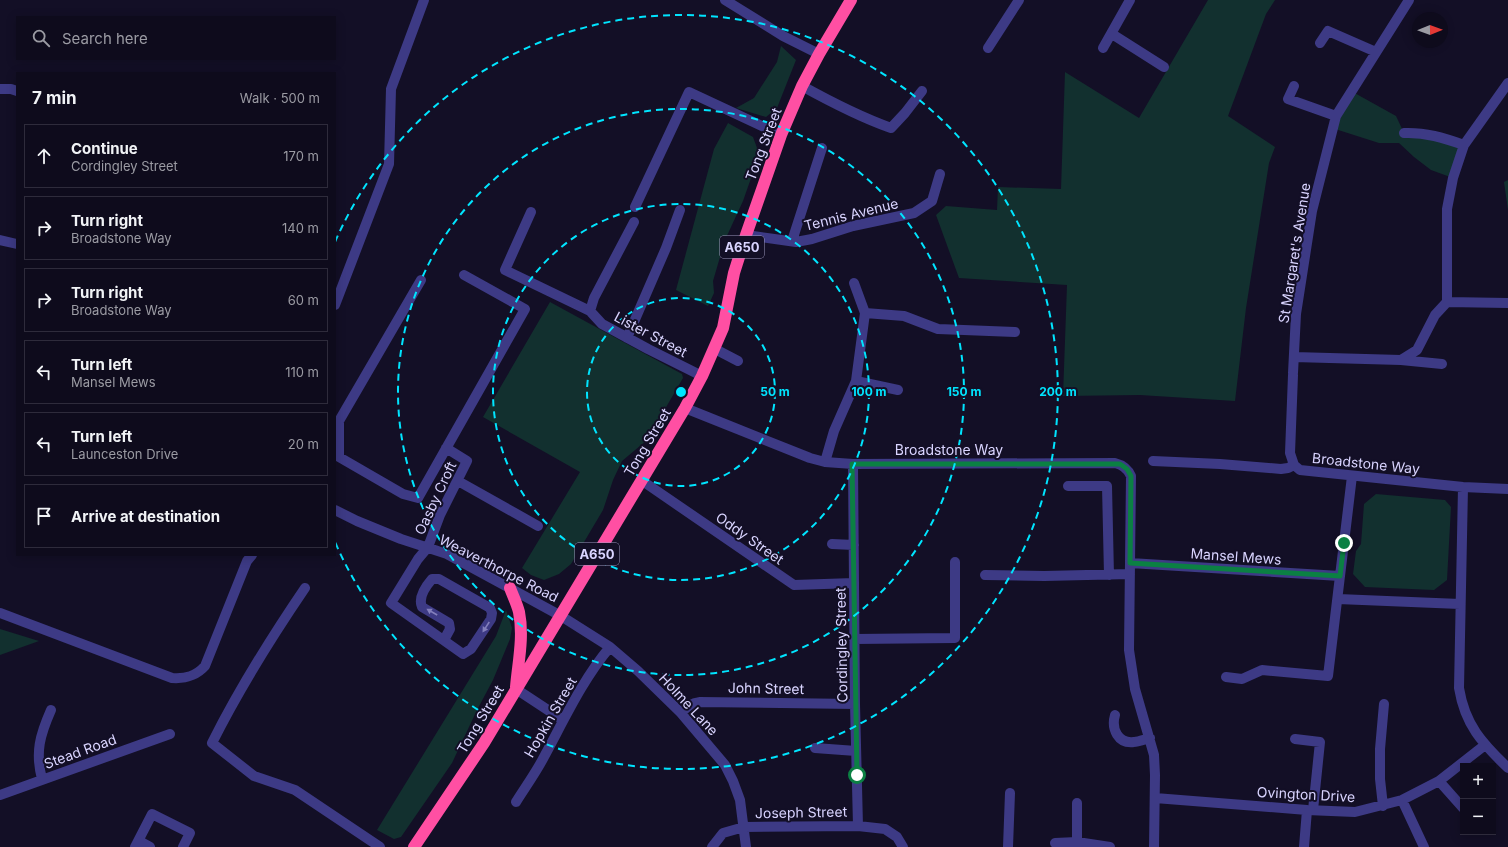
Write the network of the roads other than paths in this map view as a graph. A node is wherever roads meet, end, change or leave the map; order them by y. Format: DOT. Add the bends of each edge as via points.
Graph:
graph roads {
  1 [pos="424,0"];
  2 [pos="725,0"];
  3 [pos="851,0"];
  4 [pos="1019,0"];
  5 [pos="1130,0"];
  6 [pos="1409,0"];
  7 [pos="1112,34"];
  8 [pos="1320,43"];
  9 [pos="988,48"];
  10 [pos="1103,48"];
  11 [pos="1376,52"];
  12 [pos="819,54"];
  13 [pos="1164,67"];
  14 [pos="1508,83"];
  15 [pos="802,86"];
  16 [pos="1294,86"];
  17 [pos="0,88"];
  18 [pos="16,91"];
  19 [pos="922,91"];
  20 [pos="1336,116"];
  21 [pos="1404,134"];
  22 [pos="781,135"];
  23 [pos="1464,145"];
  24 [pos="822,148"];
  25 [pos="940,174"];
  26 [pos="635,207"];
  27 [pos="680,210"];
  28 [pos="532,212"];
  29 [pos="634,222"];
  30 [pos="746,236"];
  31 [pos="0,240"];
  32 [pos="792,241"];
  33 [pos="16,244"];
  34 [pos="464,275"];
  35 [pos="421,280"];
  36 [pos="854,283"];
  37 [pos="336,302"];
  38 [pos="1447,302"];
  39 [pos="1508,303"];
  40 [pos="590,311"];
  41 [pos="865,313"];
  42 [pos="1015,332"];
  43 [pos="627,338"];
  44 [pos="715,349"];
  45 [pos="1294,357"];
  46 [pos="1401,360"];
  47 [pos="738,361"];
  48 [pos="1442,364"];
  49 [pos="702,376"];
  50 [pos="856,381"];
  51 [pos="898,390"];
  52 [pos="685,408"];
  53 [pos="446,448"];
  54 [pos="1153,461"];
  55 [pos="825,462"];
  56 [pos="852,464"];
  57 [pos="1294,465"];
  58 [pos="1352,476"];
  59 [pos="641,480"];
  60 [pos="458,481"];
  61 [pos="1068,486"];
  62 [pos="1463,487"];
  63 [pos="1508,489"];
  64 [pos="336,510"];
  65 [pos="538,526"];
  66 [pos="832,544"];
  67 [pos="854,545"];
  68 [pos="428,547"];
  69 [pos="251,556"];
  70 [pos="955,562"];
  71 [pos="1130,563"];
  72 [pos="1130,574"];
  73 [pos="985,575"];
  74 [pos="1109,575"];
  75 [pos="1340,576"];
  76 [pos="854,583"];
  77 [pos="305,588"];
  78 [pos="510,588"];
  79 [pos="1338,599"];
  80 [pos="1460,604"];
  81 [pos="0,613"];
  82 [pos="561,616"];
  83 [pos="854,639"];
  84 [pos="444,640"];
  85 [pos="610,647"];
  86 [pos="1226,678"];
  87 [pos="516,689"];
  88 [pos="855,704"];
  89 [pos="1384,704"];
  90 [pos="52,710"];
  91 [pos="681,713"];
  92 [pos="1115,715"];
  93 [pos="563,720"];
  94 [pos="170,734"];
  95 [pos="1150,738"];
  96 [pos="1295,739"];
  97 [pos="1485,745"];
  98 [pos="815,748"];
  99 [pos="856,751"];
  100 [pos="1508,768"];
  101 [pos="42,779"];
  102 [pos="1439,781"];
  103 [pos="1010,793"];
  104 [pos="0,794"];
  105 [pos="1155,798"];
  106 [pos="1402,800"];
  107 [pos="516,802"];
  108 [pos="1077,803"];
  109 [pos="1460,805"];
  110 [pos="1384,806"];
  111 [pos="1310,810"];
  112 [pos="858,826"];
  113 [pos="744,827"];
  114 [pos="1077,842"];
  115 [pos="1055,843"];
  116 [pos="137,844"];
  117 [pos="150,847"];
  118 [pos="183,847"];
  119 [pos="380,847"];
  120 [pos="414,847"];
  121 [pos="712,847"];
  122 [pos="746,847"];
  123 [pos="903,847"];
  124 [pos="1008,847"];
  125 [pos="1110,847"];
  126 [pos="1154,847"];
  127 [pos="1304,847"];
  128 [pos="1424,847"];
  1 -- 37 [label="street" via="391,89 389,164"];
  2 -- 12 [label="street" via="783,36"];
  3 -- 12 [label="highway, Tong Street / A650"];
  4 -- 9 [label="street"];
  5 -- 7 [label="street"];
  6 -- 11 [label="street, St Margaret's Avenue"];
  7 -- 10 [label="street"];
  7 -- 13 [label="street"];
  8 -- 11 [label="street" via="1328,31"];
  11 -- 20 [label="street, St Margaret's Avenue"];
  12 -- 15 [label="highway, Tong Street / A650"];
  14 -- 23 [label="street"];
  15 -- 19 [label="street" via="891,128"];
  15 -- 22 [label="highway, Tong Street / A650"];
  16 -- 20 [label="street" via="1288,99"];
  17 -- 18 [label="street"];
  20 -- 45 [label="street, St Margaret's Avenue" via="1312,210 1296,314"];
  21 -- 23 [label="street" via="1419,133 1443,137"];
  22 -- 26 [label="street" via="689,92"];
  22 -- 30 [label="highway, Tong Street / A650"];
  23 -- 38 [label="street" via="1453,178 1447,209"];
  24 -- 32 [label="street"];
  25 -- 32 [label="street, Tennis Avenue" via="932,201 914,213 853,226 812,239"];
  27 -- 43 [label="street"];
  28 -- 40 [label="street, Lister Street" via="505,270"];
  29 -- 40 [label="street" via="594,298"];
  30 -- 32 [label="street, Tennis Avenue"];
  30 -- 44 [label="highway, Tong Street / A650" via="734,274 723,328"];
  31 -- 33 [label="street"];
  34 -- 53 [label="street" via="525,309"];
  35 -- 53 [label="street" via="338,421 339,457 403,494 418,498"];
  36 -- 41 [label="street"];
  38 -- 39 [label="street"];
  38 -- 46 [label="street" via="1435,315 1417,350"];
  40 -- 43 [label="street, Lister Street" via="602,324"];
  41 -- 42 [label="street" via="904,316 938,329"];
  41 -- 50 [label="street"];
  43 -- 49 [label="street, Lister Street"];
  44 -- 47 [label="street"];
  44 -- 49 [label="highway, Tong Street / A650"];
  45 -- 46 [label="street"];
  45 -- 57 [label="street, St Margaret's Avenue" via="1290,454"];
  46 -- 48 [label="street"];
  49 -- 52 [label="highway, Tong Street / A650"];
  50 -- 51 [label="street"];
  50 -- 55 [label="street" via="834,431"];
  52 -- 55 [label="street, Broadstone Way"];
  52 -- 59 [label="highway, Tong Street / A650"];
  53 -- 60 [label="street, Oasby Croft" via="467,461"];
  54 -- 57 [label="street, Broadstone Way" via="1281,469"];
  55 -- 56 [label="street, Broadstone Way"];
  56 -- 67 [label="street, Cordingley Street"];
  56 -- 71 [label="street, Broadstone Way" via="1120,464 1131,476"];
  57 -- 58 [label="street, Broadstone Way" via="1303,471"];
  58 -- 62 [label="street, Broadstone Way"];
  58 -- 75 [label="street"];
  59 -- 76 [label="street, Oddy Street" via="794,585"];
  59 -- 82 [label="highway, Tong Street / A650"];
  60 -- 65 [label="street"];
  60 -- 68 [label="street, Oasby Croft" via="440,515"];
  61 -- 74 [label="street" via="1107,486"];
  62 -- 63 [label="street, Broadstone Way"];
  62 -- 80 [label="street"];
  64 -- 68 [label="street, Weaverthorpe Road" via="382,531"];
  66 -- 67 [label="street"];
  67 -- 76 [label="street, Cordingley Street"];
  68 -- 78 [label="street, Weaverthorpe Road" via="447,554"];
  68 -- 84 [label="street, Oasby Croft" via="391,603"];
  69 -- 81 [label="street" via="208,659 200,671 187,678 172,678"];
  70 -- 83 [label="street" via="955,638"];
  71 -- 72 [label="street, Broadstone Way"];
  71 -- 75 [label="street, Mansel Mews"];
  72 -- 74 [label="street"];
  72 -- 95 [label="street, Broadstone Way" via="1130,663"];
  73 -- 74 [label="street"];
  75 -- 79 [label="street"];
  76 -- 83 [label="street, Cordingley Street"];
  77 -- 119 [label="street" via="273,635 230,707 212,743 254,776 295,790"];
  78 -- 82 [label="street, Weaverthorpe Road"];
  78 -- 87 [label="highway" via="519,612 521,640"];
  79 -- 80 [label="street"];
  79 -- 86 [label="street" via="1328,676 1262,670 1242,679"];
  80 -- 97 [label="street" via="1459,688 1466,716"];
  82 -- 85 [label="street, Holme Lane"];
  82 -- 87 [label="highway, Tong Street / A650"];
  83 -- 88 [label="street, Cordingley Street"];
  84 -- 84 [label="street, one-way" via="450,631 450,624 422,607 420,601 431,581 436,578 488,606 491,611 491,619 471,650 464,654"];
  85 -- 91 [label="street, Holme Lane"];
  85 -- 93 [label="street, Hopkin Street"];
  87 -- 93 [label="street"];
  87 -- 120 [label="highway, Tong Street / A650" via="484,743"];
  88 -- 91 [label="street, John Street" via="700,702 693,703"];
  88 -- 99 [label="street, Cordingley Street"];
  89 -- 110 [label="street" via="1380,756"];
  90 -- 101 [label="street" via="39,740 38,756"];
  91 -- 113 [label="street, Holme Lane" via="725,765 740,800"];
  92 -- 95 [label="street" via="1114,730 1123,740 1132,742"];
  93 -- 107 [label="street, Hopkin Street" via="545,756"];
  94 -- 101 [label="street, Stead Road"];
  95 -- 105 [label="street, Broadstone Way" via="1155,765"];
  96 -- 111 [label="street" via="1320,742"];
  97 -- 100 [label="street"];
  97 -- 102 [label="street, Ovington Drive"];
  98 -- 99 [label="street"];
  99 -- 112 [label="street, Cordingley Street"];
  101 -- 104 [label="street, Stead Road"];
  102 -- 106 [label="street, Ovington Drive"];
  102 -- 109 [label="street"];
  103 -- 124 [label="street"];
  105 -- 111 [label="street, Ovington Drive"];
  105 -- 126 [label="street, Broadstone Way"];
  106 -- 110 [label="street, Ovington Drive"];
  106 -- 128 [label="street"];
  108 -- 114 [label="street"];
  110 -- 111 [label="street, Ovington Drive" via="1355,812"];
  111 -- 127 [label="street"];
  112 -- 113 [label="street, Joseph Street"];
  112 -- 123 [label="street, Joseph Street" via="885,829 897,837"];
  113 -- 121 [label="street, Joseph Street" via="723,833"];
  113 -- 122 [label="street, Holme Lane"];
  114 -- 115 [label="street"];
  114 -- 125 [label="street"];
  116 -- 117 [label="street"];
  116 -- 118 [label="street" via="152,814 190,833"];
}
